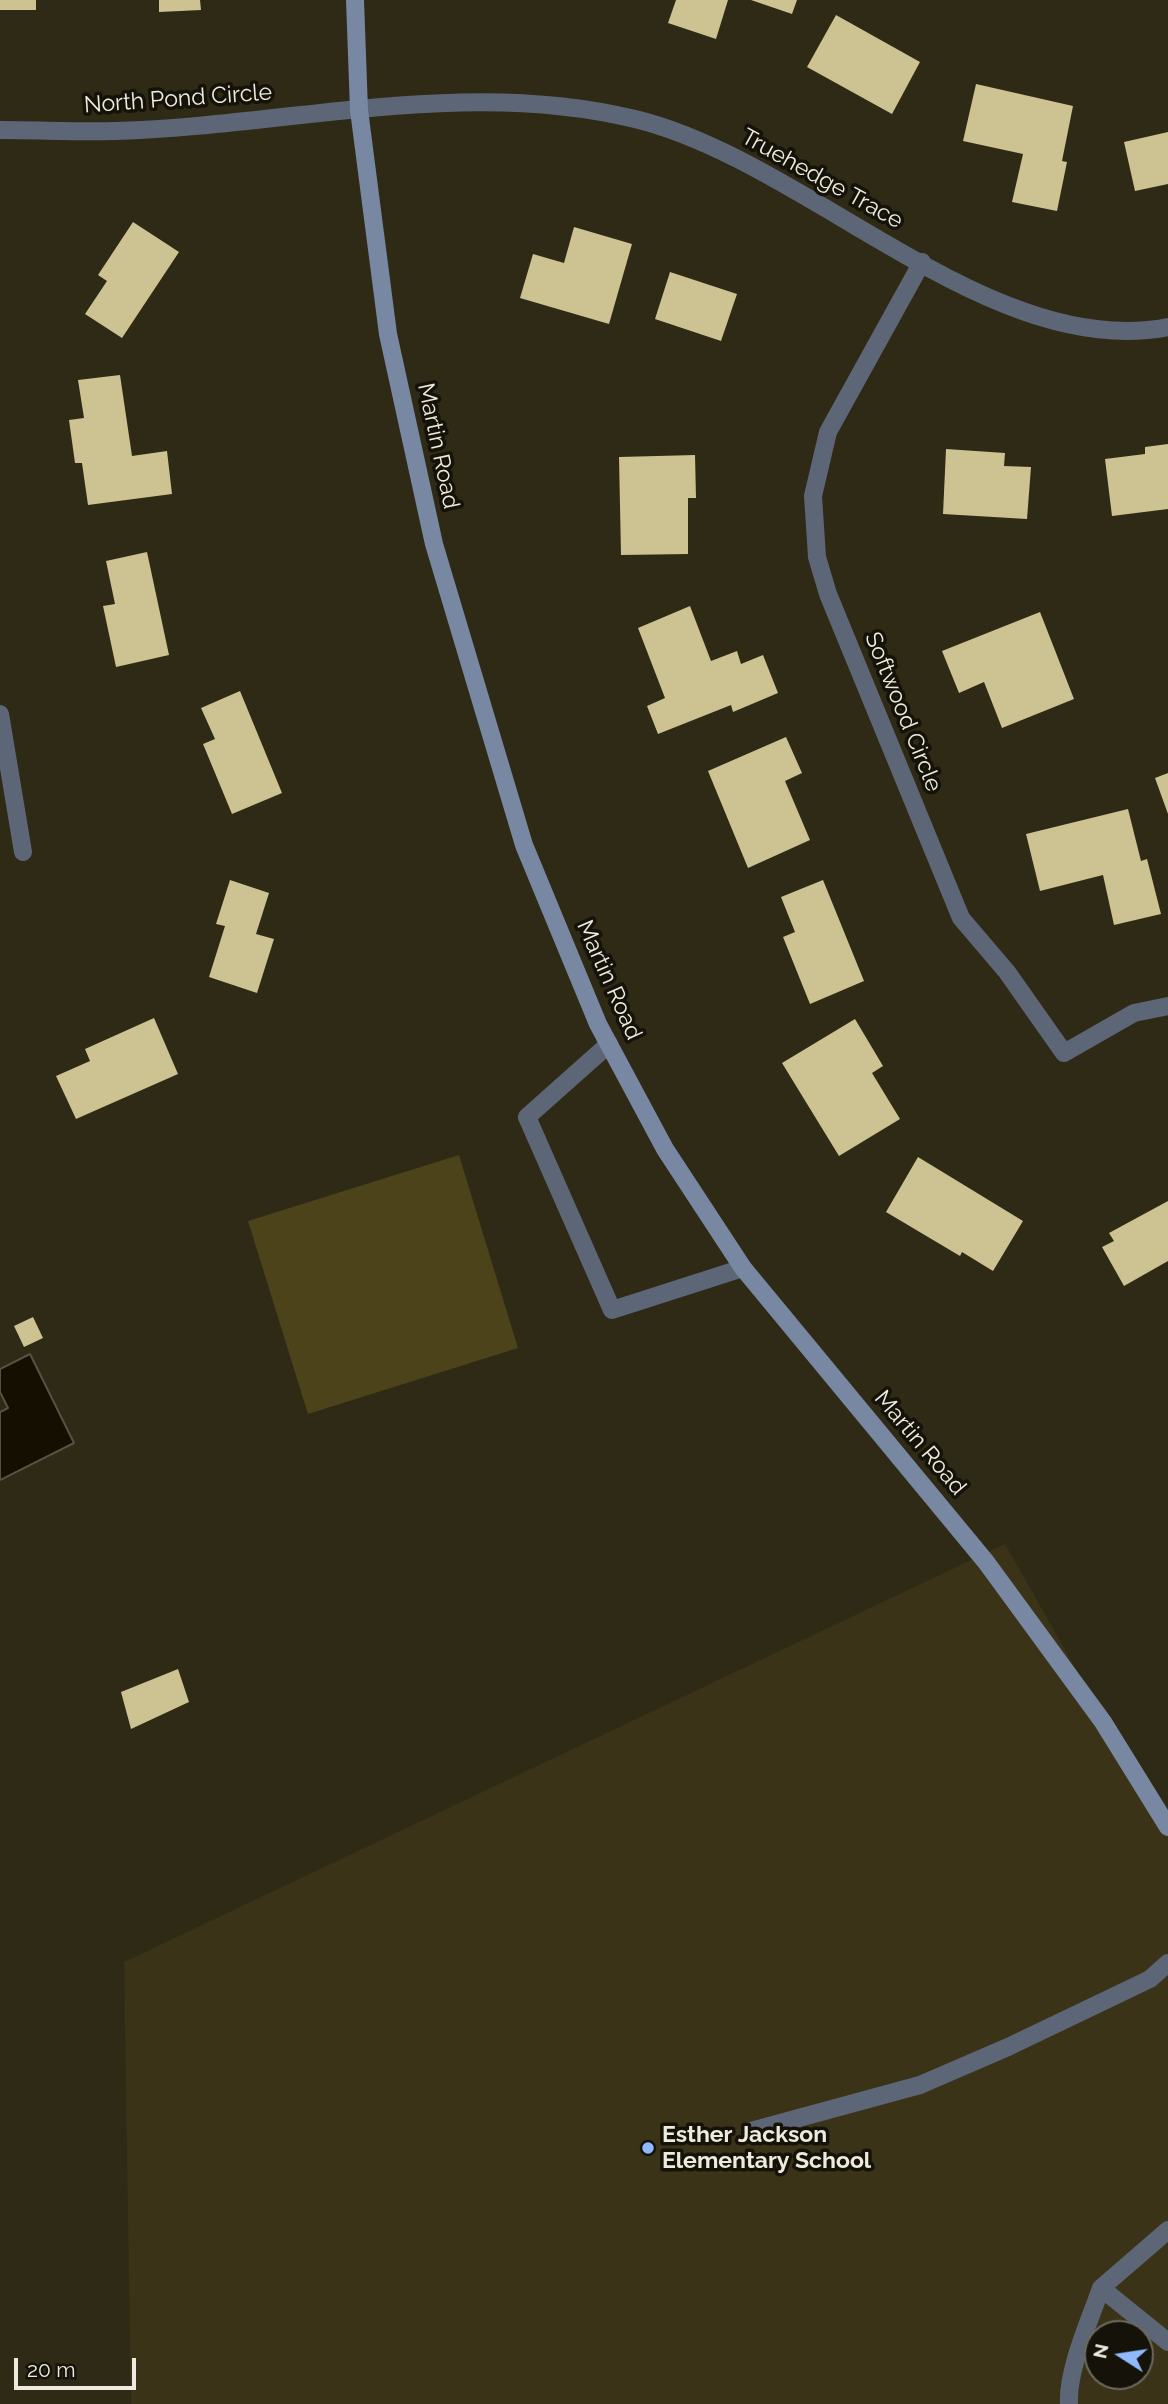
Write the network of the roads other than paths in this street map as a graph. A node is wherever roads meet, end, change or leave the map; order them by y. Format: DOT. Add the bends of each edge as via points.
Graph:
graph roads {
  1 [pos="355,0"];
  2 [pos="359,110"];
  3 [pos="0,130"];
  4 [pos="922,262"];
  5 [pos="1168,327"];
  6 [pos="0,714"];
  7 [pos="23,852"];
  8 [pos="1168,1006"];
  9 [pos="608,1044"];
  10 [pos="743,1268"];
  11 [pos="1168,1827"];
  12 [pos="1168,1963"];
  13 [pos="751,2131"];
  14 [pos="1168,2230"];
  15 [pos="1101,2288"];
  16 [pos="1168,2342"];
  17 [pos="1069,2404"];
  1 -- 2 [label="street, Martin Road"];
  2 -- 3 [label="street, North Pond Circle" via="117,131"];
  2 -- 4 [label="street, Truehedge Trace" via="511,100 636,119 744,160"];
  2 -- 9 [label="street, Martin Road" via="388,334 434,544 524,845"];
  4 -- 5 [label="street, Truehedge Trace" via="985,298 1039,318 1106,330"];
  4 -- 8 [label="street, Softwood Circle" via="828,432 813,496 817,557 828,594 961,918 1007,972 1064,1053 1134,1013"];
  6 -- 7 [label="street"];
  9 -- 10 [label="street, Martin Road" via="665,1149"];
  9 -- 10 [label="street" via="527,1117 612,1310"];
  10 -- 11 [label="street, Martin Road" via="986,1562 1103,1722"];
  12 -- 13 [label="street" via="1150,1979 920,2085"];
  14 -- 15 [label="street"];
  15 -- 16 [label="street"];
  15 -- 17 [label="street"];
}
